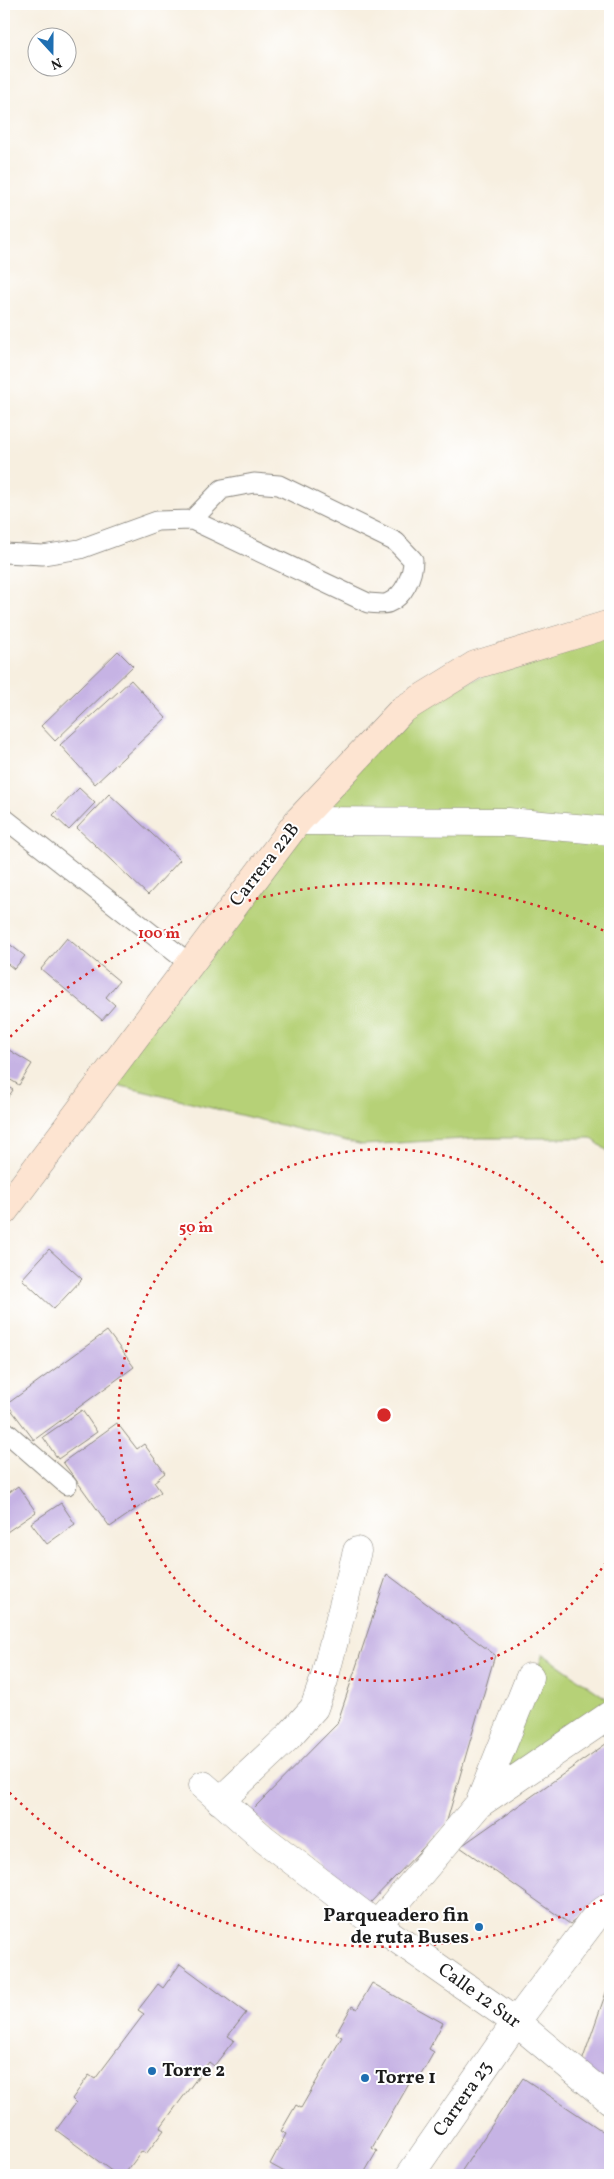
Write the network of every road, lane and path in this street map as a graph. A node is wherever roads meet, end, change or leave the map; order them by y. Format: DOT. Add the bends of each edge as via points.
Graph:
graph roads {
  1 [pos="192,520"];
  2 [pos="4,553"];
  3 [pos="610,624"];
  4 [pos="4,818"];
  5 [pos="298,821"];
  6 [pos="610,831"];
  7 [pos="189,964"];
  8 [pos="4,1211"];
  9 [pos="4,1430"];
  10 [pos="67,1485"];
  11 [pos="357,1551"];
  12 [pos="530,1677"];
  13 [pos="610,1715"];
  14 [pos="479,1804"];
  15 [pos="610,1906"];
  16 [pos="377,1924"];
  17 [pos="516,2022"];
  18 [pos="610,2100"];
  19 [pos="410,2175"];
  1 -- 1 [label="lane" via="368,603 387,603 395,599 413,575 413,560 396,542 279,485 254,483 222,489"];
  1 -- 2 [label="lane" via="157,522 80,549 43,555"];
  3 -- 5 [label="street, Carrera 22B" via="475,665 402,710"];
  4 -- 7 [label="lane"];
  5 -- 6 [label="street" via="508,822"];
  5 -- 7 [label="street, Carrera 22B"];
  7 -- 8 [label="street, Carrera 22B"];
  9 -- 10 [label="lane"];
  11 -- 16 [label="street, Calle 12 Sur" via="314,1708 288,1737 211,1794 264,1839"];
  12 -- 14 [label="street"];
  13 -- 14 [label="street"];
  14 -- 16 [label="street"];
  15 -- 17 [label="street, Carrera 23" via="596,1916"];
  16 -- 17 [label="street, Calle 12 Sur"];
  17 -- 18 [label="street, Calle 12 Sur"];
  17 -- 19 [label="street, Carrera 23"];
}
